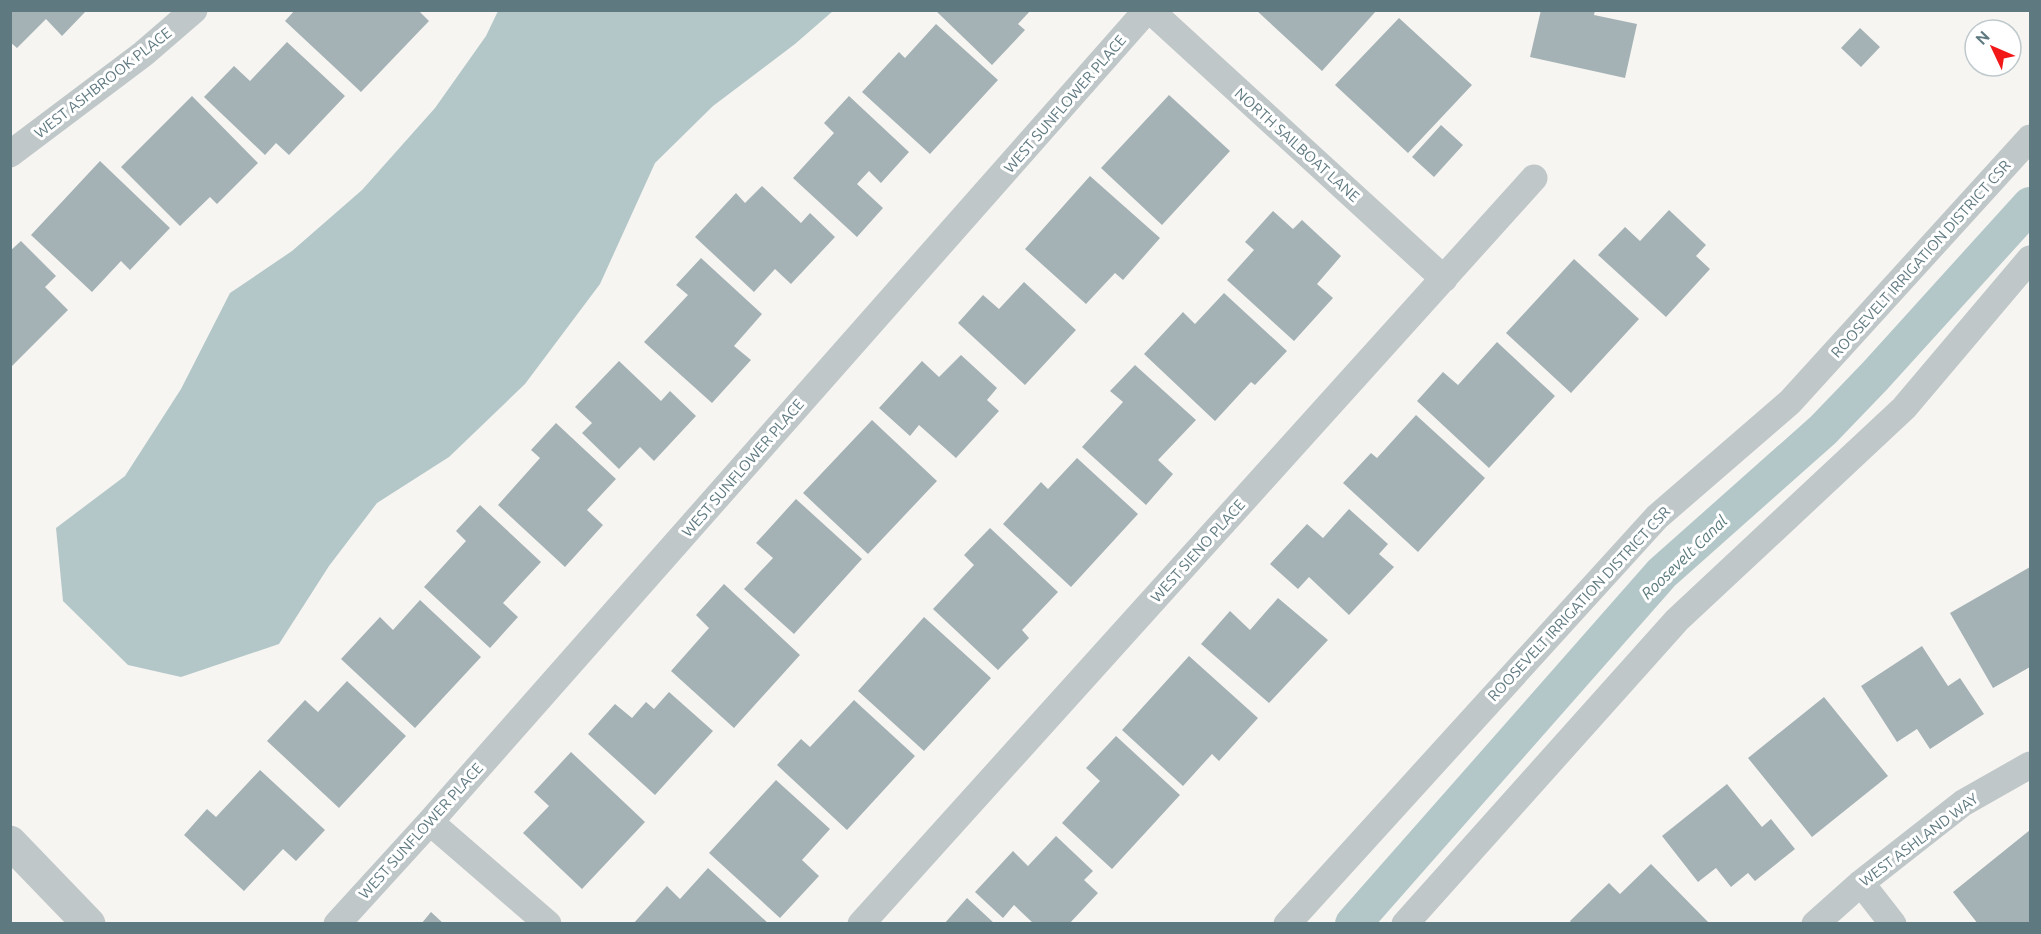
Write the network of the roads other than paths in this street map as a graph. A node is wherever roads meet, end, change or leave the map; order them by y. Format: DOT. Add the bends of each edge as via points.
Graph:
graph roads {
  1 [pos="194,10"];
  2 [pos="1149,10"];
  3 [pos="2031,138"];
  4 [pos="10,154"];
  5 [pos="1534,178"];
  6 [pos="2031,259"];
  7 [pos="1444,279"];
  8 [pos="2031,765"];
  9 [pos="430,822"];
  10 [pos="10,842"];
  11 [pos="1861,883"];
  12 [pos="89,924"];
  13 [pos="337,924"];
  14 [pos="548,924"];
  15 [pos="861,924"];
  16 [pos="1287,924"];
  17 [pos="1405,924"];
  18 [pos="1815,924"];
  19 [pos="1893,924"];
  1 -- 4 [label="street, WEST ASHBROOK PLACE" via="143,54"];
  2 -- 7 [label="street, NORTH SAILBOAT LANE"];
  2 -- 9 [label="street, WEST SUNFLOWER PLACE"];
  3 -- 16 [label="street, ROOSEVELT IRRIGATION DISTRICT CSR" via="1790,402 1649,526"];
  5 -- 7 [label="street, WEST SIENO PLACE"];
  6 -- 17 [label="street" via="1904,408 1677,620"];
  7 -- 15 [label="street, WEST SIENO PLACE"];
  8 -- 11 [label="street, WEST ASHLAND WAY" via="1963,803"];
  9 -- 13 [label="street, WEST SUNFLOWER PLACE"];
  9 -- 14 [label="street"];
  10 -- 12 [label="street"];
  11 -- 18 [label="street, WEST ASHLAND WAY"];
  11 -- 19 [label="street"];
}
